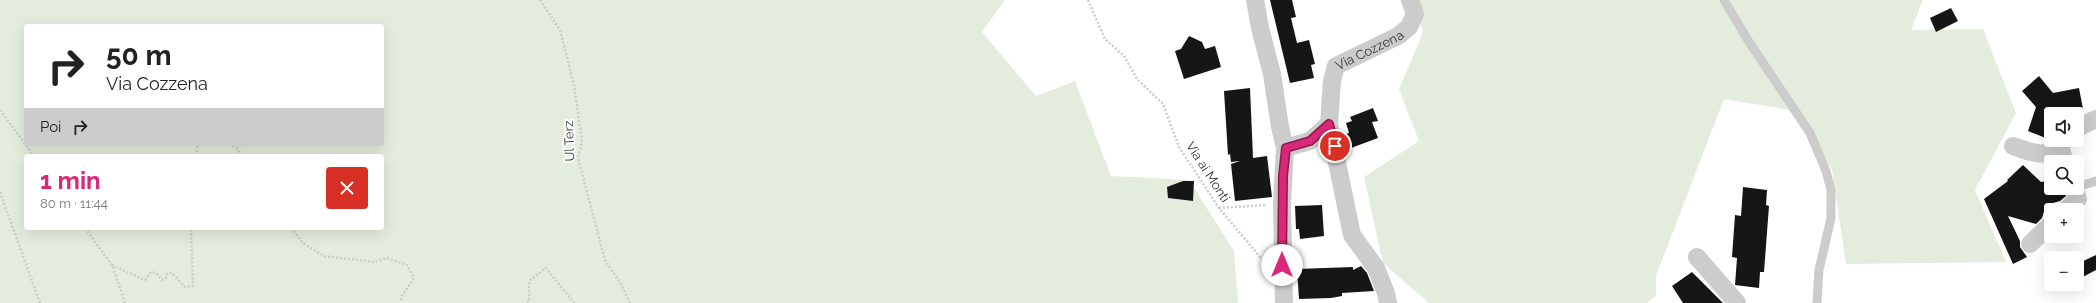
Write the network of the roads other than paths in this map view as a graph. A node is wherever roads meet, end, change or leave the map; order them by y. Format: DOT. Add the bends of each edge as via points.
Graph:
graph roads {
  1 [pos="1255,0"];
  2 [pos="1410,0"];
  3 [pos="1724,0"];
  4 [pos="2096,119"];
  5 [pos="1329,124"];
  6 [pos="2084,125"];
  7 [pos="2013,146"];
  8 [pos="1286,148"];
  9 [pos="2063,149"];
  10 [pos="2096,181"];
  11 [pos="2084,185"];
  12 [pos="2077,195"];
  13 [pos="2073,203"];
  14 [pos="2044,231"];
  15 [pos="2030,244"];
  16 [pos="1697,257"];
  17 [pos="1284,303"];
  18 [pos="1388,303"];
  19 [pos="1737,303"];
  20 [pos="1817,303"];
  1 -- 8 [label="street"];
  2 -- 5 [label="street, Via Cozzena" via="1415,14 1409,27 1398,36 1336,66 1332,81"];
  3 -- 20 [label="lane" via="1810,133 1826,171 1831,190 1831,218 1819,270"];
  4 -- 6 [label="street"];
  5 -- 8 [label="street" via="1310,141"];
  5 -- 18 [label="street" via="1352,235 1376,268"];
  7 -- 9 [label="street" via="2033,154"];
  8 -- 17 [label="street" via="1282,203"];
  10 -- 11 [label="lane"];
  12 -- 13 [label="street" via="2078,198"];
  14 -- 15 [label="street"];
  16 -- 19 [label="street"];
}
